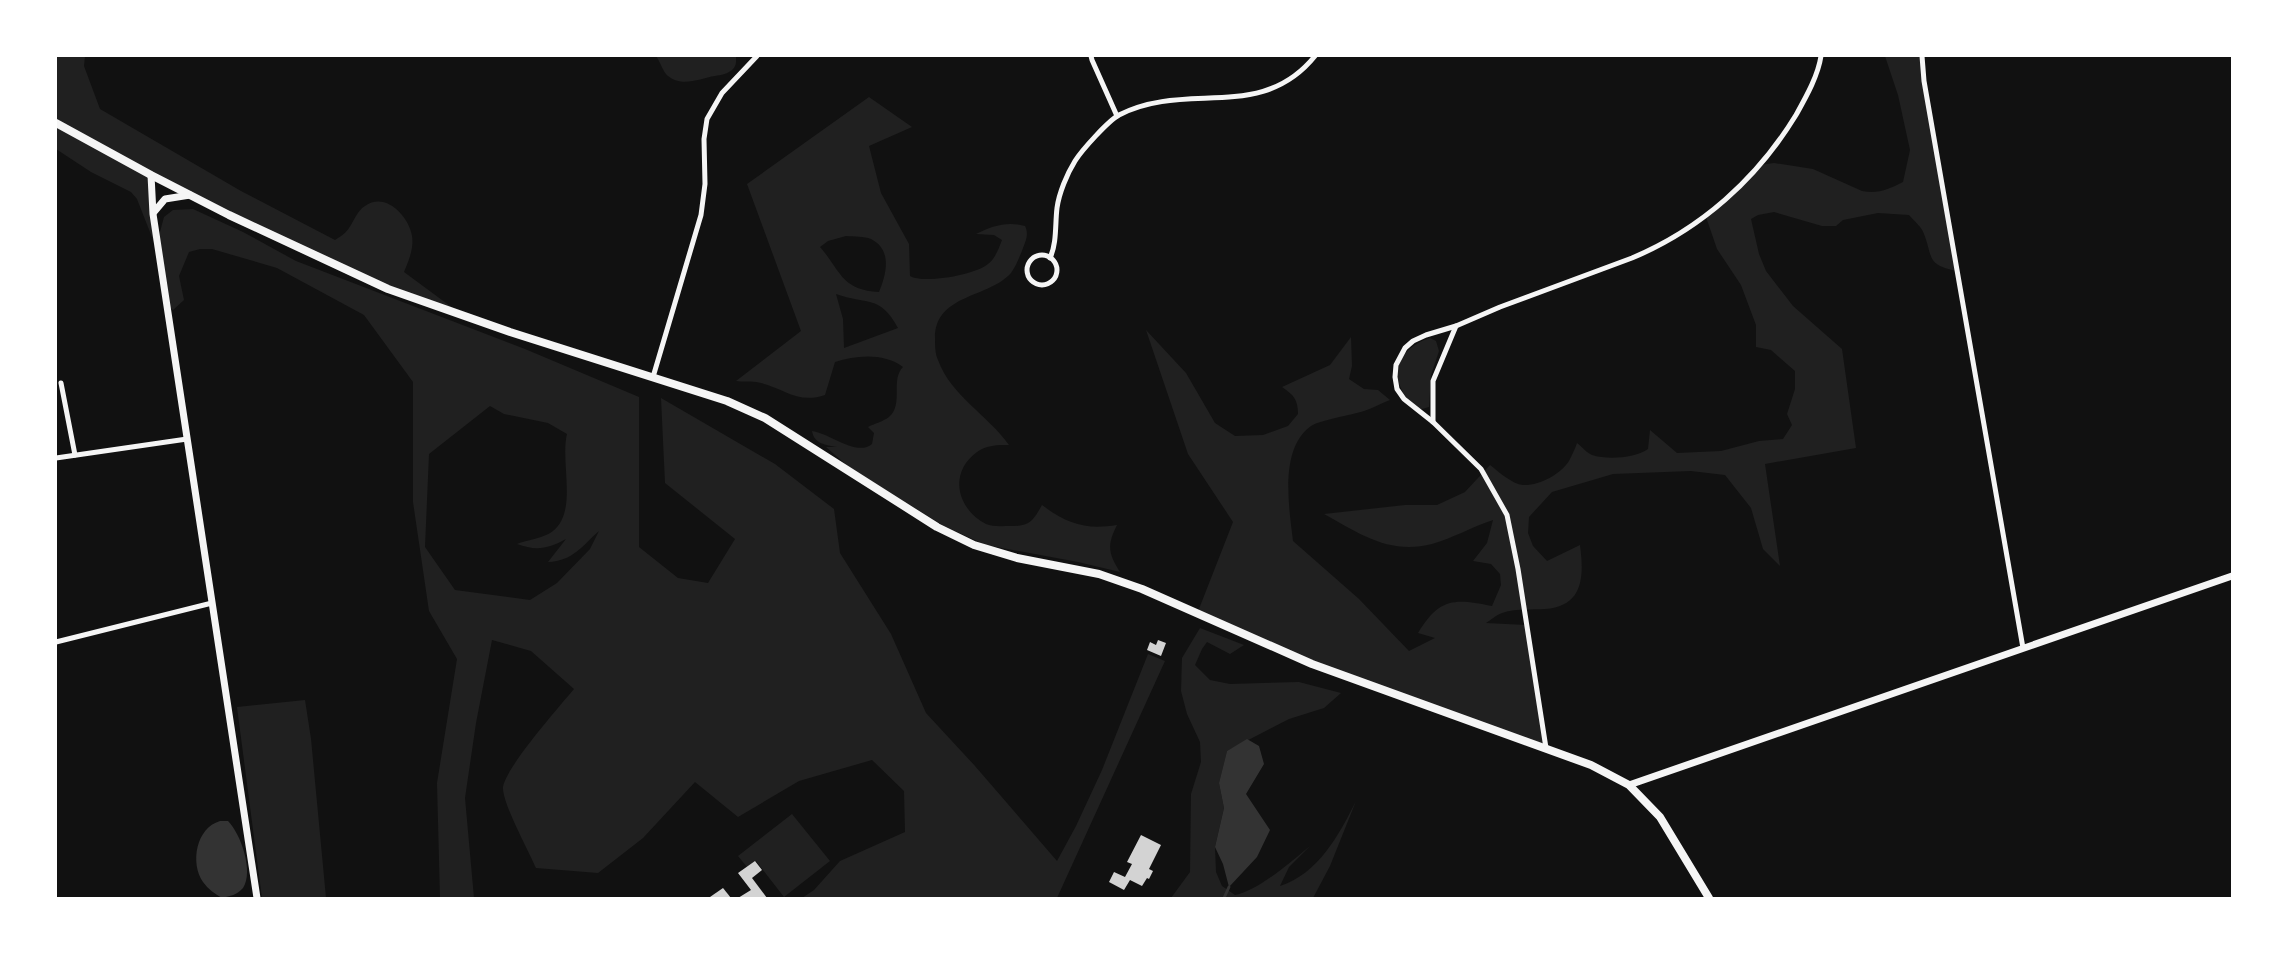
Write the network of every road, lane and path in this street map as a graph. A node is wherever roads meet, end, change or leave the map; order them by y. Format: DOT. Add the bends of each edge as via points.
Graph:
graph roads {
  1 [pos="757,56"];
  2 [pos="1091,56"];
  3 [pos="1315,56"];
  4 [pos="1821,56"];
  5 [pos="1922,56"];
  6 [pos="1117,116"];
  7 [pos="56,123"];
  8 [pos="151,175"];
  9 [pos="189,195"];
  10 [pos="153,214"];
  11 [pos="1050,258"];
  12 [pos="1455,326"];
  13 [pos="653,377"];
  14 [pos="62,383"];
  15 [pos="1433,422"];
  16 [pos="187,439"];
  17 [pos="75,455"];
  18 [pos="56,459"];
  19 [pos="2232,576"];
  20 [pos="212,603"];
  21 [pos="56,642"];
  22 [pos="2023,648"];
  23 [pos="1546,748"];
  24 [pos="1629,785"];
  25 [pos="257,898"];
  26 [pos="1709,898"];
  1 -- 13 [label="street" via="722,93 707,119 701,215"];
  2 -- 6 [label="street"];
  3 -- 6 [label="street" via="1284,83 1259,94 1168,100"];
  4 -- 12 [label="street" via="1817,73 1785,133 1760,165 1713,212 1653,249"];
  5 -- 22 [label="street"];
  6 -- 11 [label="street" via="1087,146 1069,172 1058,203"];
  7 -- 8 [label="main road"];
  8 -- 9 [label="main road"];
  8 -- 10 [label="street"];
  9 -- 10 [label="street" via="165,200"];
  9 -- 13 [label="main road" via="388,289"];
  10 -- 16 [label="street"];
  11 -- 11 [label="street" via="1040,255 1029,264 1029,278 1036,284 1046,284 1056,275 1056,265"];
  12 -- 15 [label="street" via="1434,381"];
  12 -- 15 [label="street" via="1413,341 1396,365 1397,389"];
  13 -- 23 [label="main road" via="765,418 937,527 974,545 1099,574 1142,589 1312,664"];
  14 -- 17 [label="street"];
  15 -- 23 [label="street" via="1481,469 1507,515"];
  16 -- 17 [label="street"];
  16 -- 20 [label="street"];
  17 -- 18 [label="street"];
  19 -- 22 [label="street"];
  20 -- 21 [label="street"];
  20 -- 25 [label="street"];
  22 -- 24 [label="street"];
  23 -- 24 [label="main road"];
  24 -- 26 [label="main road" via="1660,818"];
}
